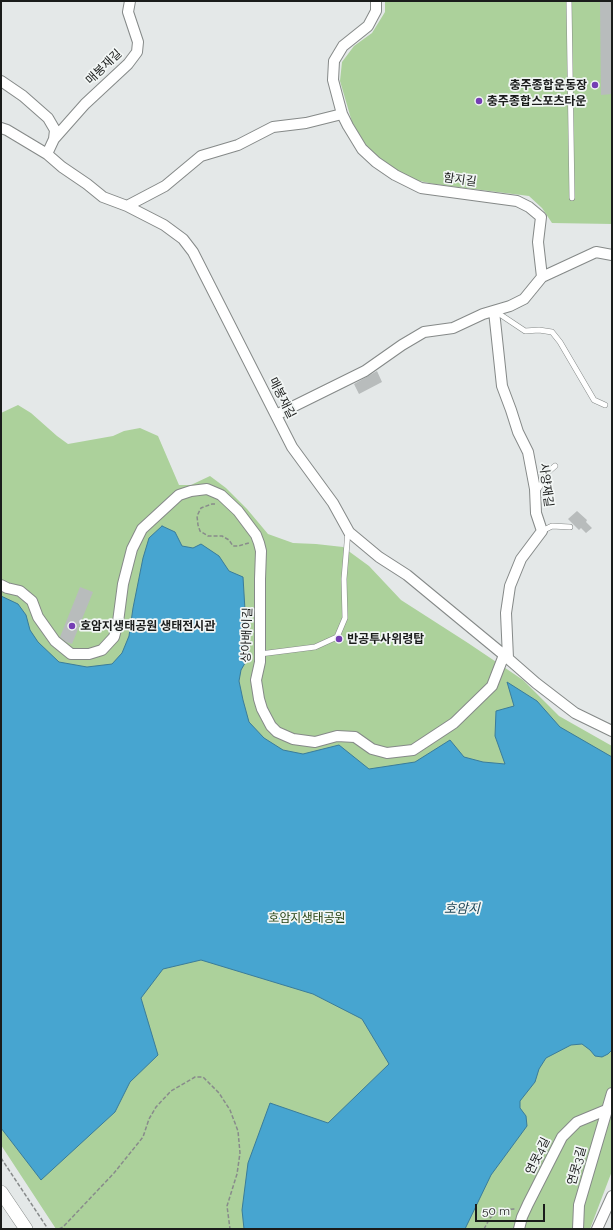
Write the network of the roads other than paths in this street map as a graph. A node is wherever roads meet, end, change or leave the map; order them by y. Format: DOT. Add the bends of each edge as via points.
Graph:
graph roads {
  1 [pos="130,1"];
  2 [pos="376,1"];
  3 [pos="569,1"];
  4 [pos="1,81"];
  5 [pos="342,114"];
  6 [pos="1,128"];
  7 [pos="54,139"];
  8 [pos="47,154"];
  9 [pos="572,198"];
  10 [pos="126,206"];
  11 [pos="612,255"];
  12 [pos="542,277"];
  13 [pos="494,311"];
  14 [pos="605,406"];
  15 [pos="276,415"];
  16 [pos="555,466"];
  17 [pos="535,489"];
  18 [pos="570,527"];
  19 [pos="348,530"];
  20 [pos="542,531"];
  21 [pos="1,586"];
  22 [pos="260,654"];
  23 [pos="506,656"];
  24 [pos="612,731"];
  25 [pos="612,1092"];
  26 [pos="606,1110"];
  27 [pos="1,1192"];
  28 [pos="612,1196"];
  29 [pos="26,1229"];
  30 [pos="520,1229"];
  31 [pos="578,1229"];
  32 [pos="597,1229"];
  1 -- 7 [label="street, 매봉재길" via="128,12 138,42 137,52 128,64 84,104"];
  2 -- 5 [label="street, 함지길" via="376,11 368,26 343,46 334,61 333,80"];
  3 -- 9 [label="lane"];
  4 -- 7 [label="street" via="24,96 48,118 55,130"];
  5 -- 10 [label="street" via="306,123 273,126 238,145 200,156 165,186"];
  5 -- 12 [label="street, 함지길" via="362,149 376,162 421,188 517,201 529,207 541,217 538,242"];
  6 -- 8 [label="street, 매봉재길"];
  7 -- 8 [label="street, 매봉재길"];
  8 -- 10 [label="street, 매봉재길" via="104,197"];
  10 -- 15 [label="street, 매봉재길" via="164,225 183,239 193,252"];
  11 -- 12 [label="street" via="596,252"];
  12 -- 13 [label="street" via="524,299"];
  13 -- 14 [label="lane" via="525,330 552,332 594,400"];
  13 -- 15 [label="street" via="453,328 424,332 365,371"];
  13 -- 17 [label="street, 사양재길" via="502,386 528,452"];
  15 -- 19 [label="street, 매봉재길" via="292,447 333,503"];
  16 -- 17 [label="lane" via="548,472 539,488"];
  17 -- 20 [label="street, 사양재길" via="536,513"];
  18 -- 20 [label="lane" via="552,526"];
  19 -- 22 [label="lane" via="344,579 345,618 337,637 315,647"];
  19 -- 23 [label="street, 매봉재길"];
  20 -- 23 [label="street" via="521,560 510,586 506,613"];
  21 -- 22 [label="street, 상아배이길" via="20,591 32,601 38,617 55,641 71,654 89,654 102,650 114,638 128,563 142,529 179,495 207,488 221,495 238,511 256,534 259,543"];
  22 -- 23 [label="street, 상아배이길" via="256,680 259,699 266,717 277,732 293,739 315,742 337,736 356,737 372,749 386,753 413,750 454,724 492,686"];
  23 -- 24 [label="street" via="576,713"];
  25 -- 26 [label="street"];
  26 -- 30 [label="street, 연못4길" via="577,1122 562,1137 522,1217"];
  26 -- 31 [label="street, 연못3길" via="579,1205"];
  27 -- 29 [label="street"];
  28 -- 32 [label="street"];
}
